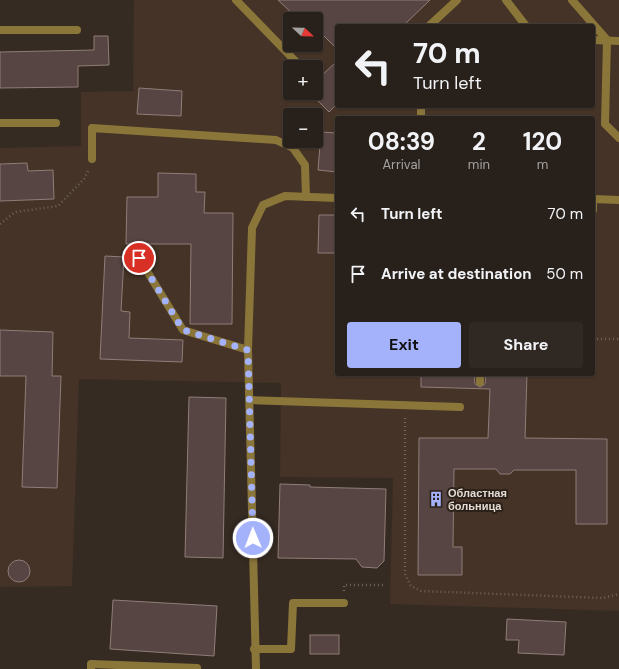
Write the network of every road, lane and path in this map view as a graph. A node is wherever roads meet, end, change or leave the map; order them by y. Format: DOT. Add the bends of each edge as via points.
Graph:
graph roads {
  1 [pos="236,0"];
  2 [pos="457,0"];
  3 [pos="506,0"];
  4 [pos="572,0"];
  5 [pos="431,24"];
  6 [pos="524,24"];
  7 [pos="593,24"];
  8 [pos="595,26"];
  9 [pos="0,30"];
  10 [pos="77,30"];
  11 [pos="595,40"];
  12 [pos="607,40"];
  13 [pos="619,41"];
  14 [pos="294,60"];
  15 [pos="0,123"];
  16 [pos="56,123"];
  17 [pos="619,138"];
  18 [pos="92,160"];
  19 [pos="306,197"];
  20 [pos="335,198"];
  21 [pos="595,200"];
  22 [pos="619,200"];
  23 [pos="0,224"];
  24 [pos="139,258"];
  25 [pos="595,339"];
  26 [pos="619,339"];
  27 [pos="248,350"];
  28 [pos="250,400"];
  29 [pos="405,405"];
  30 [pos="460,407"];
  31 [pos="386,585"];
  32 [pos="619,594"];
  33 [pos="344,603"];
  34 [pos="254,649"];
  35 [pos="197,668"];
  36 [pos="91,669"];
  37 [pos="256,669"];
  1 -- 14 [label="lane"];
  2 -- 5 [label="lane"];
  3 -- 6 [label="lane"];
  4 -- 7 [label="lane"];
  8 -- 12 [label="lane"];
  9 -- 10 [label="lane"];
  11 -- 12 [label="lane"];
  12 -- 13 [label="lane"];
  12 -- 17 [label="lane" via="605,124"];
  15 -- 16 [label="lane"];
  18 -- 19 [label="lane" via="92,128 276,140 293,148 305,164"];
  18 -- 23 [label="path" via="84,179 58,206 15,212"];
  19 -- 20 [label="lane"];
  19 -- 27 [label="lane" via="285,196 262,205 252,228"];
  21 -- 22 [label="lane"];
  24 -- 27 [label="lane" via="183,330"];
  25 -- 26 [label="path"];
  27 -- 28 [label="lane"];
  28 -- 29 [label="lane"];
  28 -- 34 [label="lane"];
  29 -- 30 [label="lane"];
  29 -- 32 [label="path" via="405,574 410,586 421,591 603,598"];
  31 -- 33 [label="path" via="344,585"];
  33 -- 34 [label="lane" via="293,603 291,649"];
  34 -- 37 [label="lane"];
  35 -- 36 [label="lane" via="91,664"];
}
